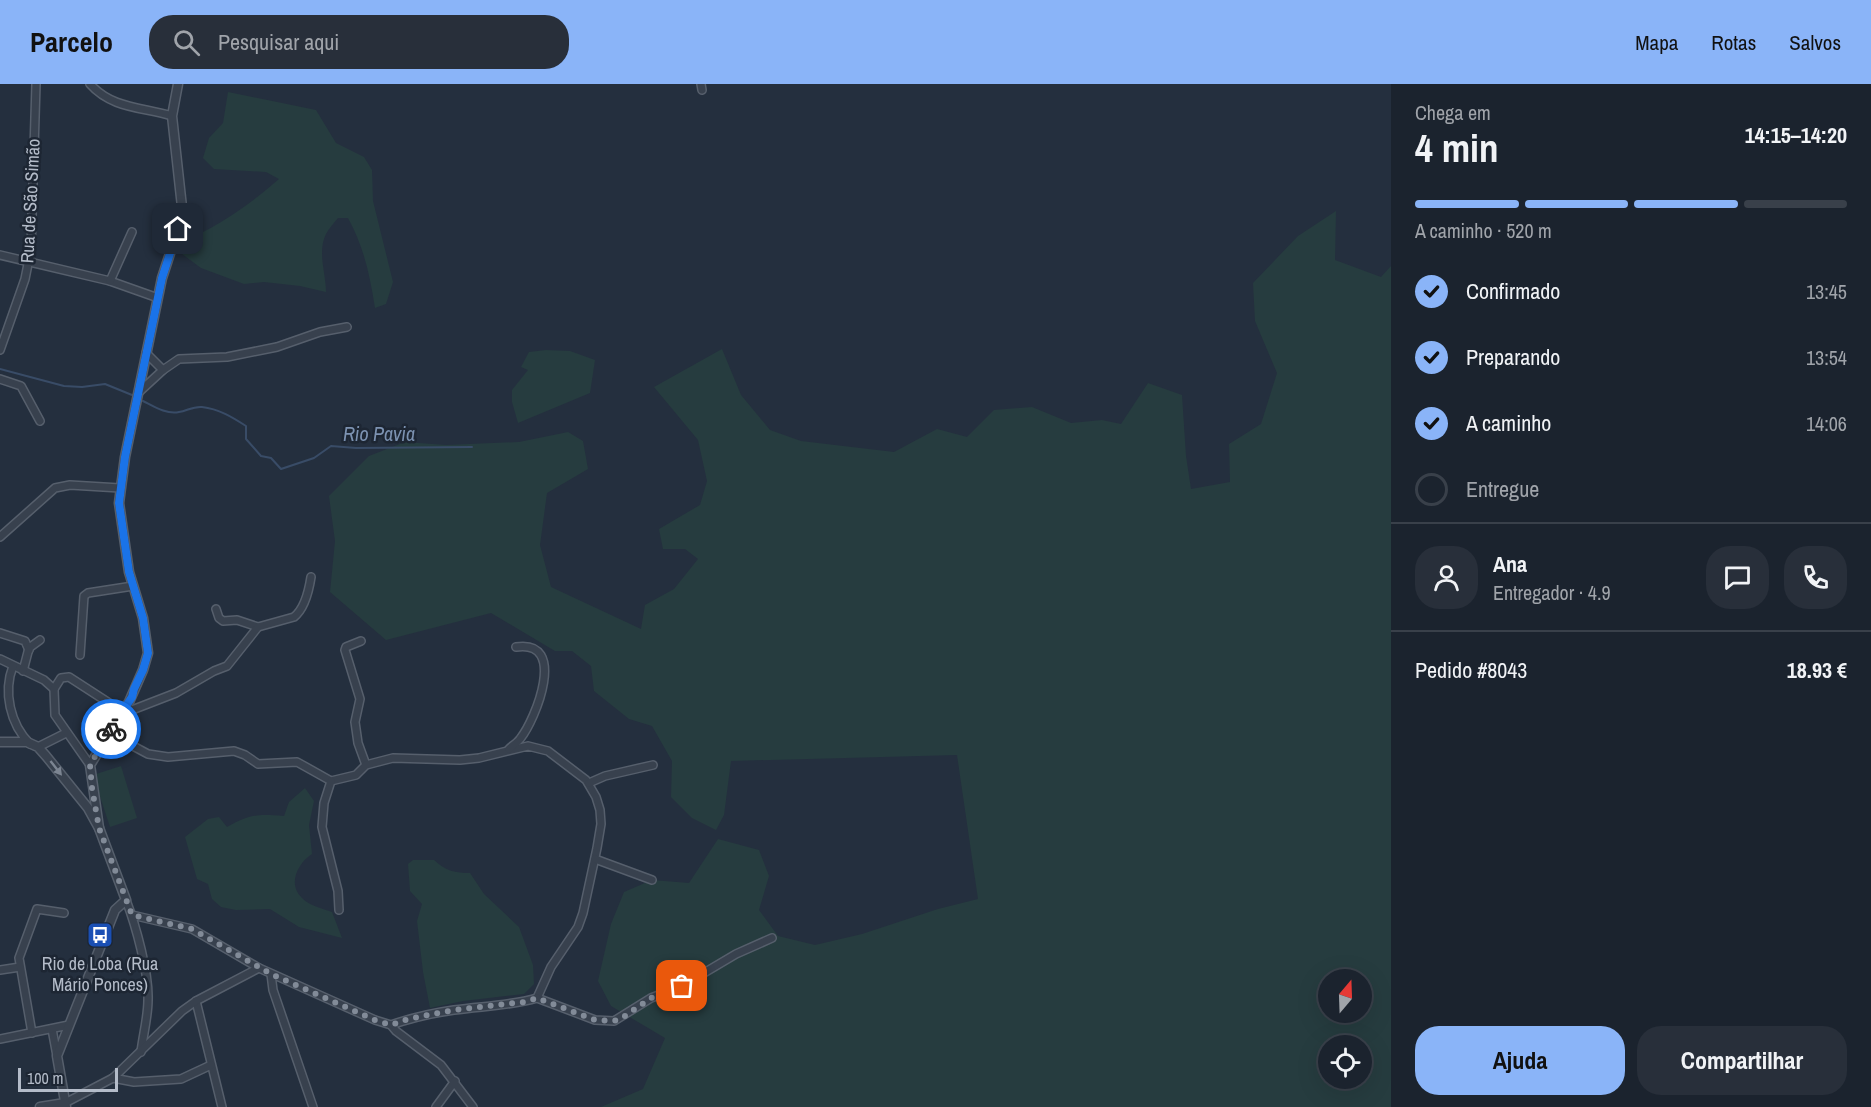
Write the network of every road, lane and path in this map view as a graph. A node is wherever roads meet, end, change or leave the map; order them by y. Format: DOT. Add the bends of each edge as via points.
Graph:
graph roads {
  1 [pos="36,84"];
  2 [pos="90,84"];
  3 [pos="178,84"];
  4 [pos="172,116"];
  5 [pos="132,232"];
  6 [pos="0,255"];
  7 [pos="28,263"];
  8 [pos="110,281"];
  9 [pos="158,298"];
  10 [pos="348,327"];
  11 [pos="0,350"];
  12 [pos="146,353"];
  13 [pos="163,370"];
  14 [pos="0,379"];
  15 [pos="138,393"];
  16 [pos="40,421"];
  17 [pos="120,488"];
  18 [pos="0,537"];
  19 [pos="310,578"];
  20 [pos="133,585"];
  21 [pos="216,609"];
  22 [pos="258,627"];
  23 [pos="0,633"];
  24 [pos="40,640"];
  25 [pos="361,641"];
  26 [pos="516,647"];
  27 [pos="29,650"];
  28 [pos="80,656"];
  29 [pos="0,659"];
  30 [pos="13,666"];
  31 [pos="23,670"];
  32 [pos="54,689"];
  33 [pos="124,711"];
  34 [pos="111,730"];
  35 [pos="66,733"];
  36 [pos="0,742"];
  37 [pos="34,745"];
  38 [pos="507,750"];
  39 [pos="90,765"];
  40 [pos="366,765"];
  41 [pos="653,765"];
  42 [pos="331,781"];
  43 [pos="589,783"];
  44 [pos="91,807"];
  45 [pos="595,859"];
  46 [pos="652,880"];
  47 [pos="126,900"];
  48 [pos="339,910"];
  49 [pos="64,913"];
  50 [pos="132,915"];
  51 [pos="772,938"];
  52 [pos="21,967"];
  53 [pos="259,968"];
  54 [pos="0,970"];
  55 [pos="271,974"];
  56 [pos="537,998"];
  57 [pos="196,1001"];
  58 [pos="69,1025"];
  59 [pos="391,1025"];
  60 [pos="52,1029"];
  61 [pos="32,1033"];
  62 [pos="0,1039"];
  63 [pos="141,1052"];
  64 [pos="57,1056"];
  65 [pos="211,1065"];
  66 [pos="113,1078"];
  67 [pos="455,1081"];
  68 [pos="65,1105"];
  69 [pos="40,1107"];
  70 [pos="222,1107"];
  71 [pos="313,1107"];
  72 [pos="436,1107"];
  73 [pos="473,1107"];
  1 -- 7 [label="street, Rua de São Simão"];
  2 -- 4 [label="street" via="122,106"];
  3 -- 4 [label="street"];
  4 -- 9 [label="street" via="182,207"];
  5 -- 8 [label="street"];
  6 -- 7 [label="street"];
  7 -- 8 [label="street"];
  7 -- 11 [label="street, Rua de São Simão"];
  8 -- 9 [label="street"];
  9 -- 12 [label="street"];
  10 -- 13 [label="street" via="227,357 179,359"];
  12 -- 13 [label="street"];
  12 -- 15 [label="street"];
  13 -- 15 [label="street"];
  14 -- 16 [label="street" via="21,386"];
  15 -- 17 [label="street"];
  17 -- 18 [label="street" via="55,488"];
  17 -- 20 [label="street" via="122,530"];
  19 -- 22 [label="street" via="298,614"];
  20 -- 28 [label="street" via="84,596"];
  20 -- 33 [label="street" via="148,653"];
  21 -- 22 [label="street" via="223,621 237,620"];
  22 -- 33 [label="street" via="227,666 176,693"];
  23 -- 27 [label="street" via="25,641"];
  24 -- 27 [label="street"];
  25 -- 40 [label="street" via="345,650 360,699 355,722"];
  26 -- 38 [label="street" via="540,653 545,670 529,723 520,739"];
  27 -- 31 [label="street"];
  29 -- 30 [label="street"];
  30 -- 31 [label="street"];
  30 -- 37 [label="street" via="7,691 17,727"];
  31 -- 32 [label="street"];
  32 -- 33 [label="street" via="61,678 69,677"];
  32 -- 35 [label="street" via="55,715"];
  33 -- 34 [label="street"];
  34 -- 39 [label="street"];
  34 -- 42 [label="street" via="148,754 168,757 234,751 258,764 297,762"];
  35 -- 37 [label="street"];
  35 -- 39 [label="street"];
  36 -- 37 [label="street"];
  37 -- 44 [label="street, one-way"];
  38 -- 40 [label="street" via="479,758 393,758"];
  38 -- 43 [label="street" via="528,746 548,751"];
  39 -- 44 [label="street"];
  40 -- 42 [label="street" via="356,775"];
  41 -- 43 [label="street"];
  42 -- 48 [label="street" via="322,827"];
  43 -- 45 [label="street" via="600,810"];
  44 -- 47 [label="street"];
  45 -- 46 [label="street"];
  45 -- 56 [label="street" via="578,927 551,967"];
  47 -- 50 [label="street"];
  47 -- 58 [label="street" via="115,910"];
  49 -- 52 [label="street" via="37,909 19,958"];
  50 -- 53 [label="street" via="192,929"];
  50 -- 63 [label="street" via="148,982"];
  51 -- 56 [label="street" via="682,986 651,998 614,1021 595,1020"];
  52 -- 54 [label="street"];
  52 -- 61 [label="street"];
  53 -- 55 [label="street"];
  53 -- 57 [label="street"];
  55 -- 59 [label="street"];
  55 -- 71 [label="street"];
  56 -- 59 [label="street" via="454,1010"];
  57 -- 63 [label="street"];
  57 -- 65 [label="street"];
  58 -- 60 [label="street"];
  58 -- 64 [label="street"];
  59 -- 67 [label="street"];
  60 -- 61 [label="street"];
  60 -- 64 [label="street"];
  61 -- 62 [label="street"];
  63 -- 66 [label="street"];
  64 -- 68 [label="street"];
  65 -- 66 [label="street" via="181,1079 134,1082"];
  65 -- 70 [label="street"];
  66 -- 68 [label="street"];
  67 -- 72 [label="street"];
  67 -- 73 [label="street"];
  68 -- 69 [label="street"];
}
